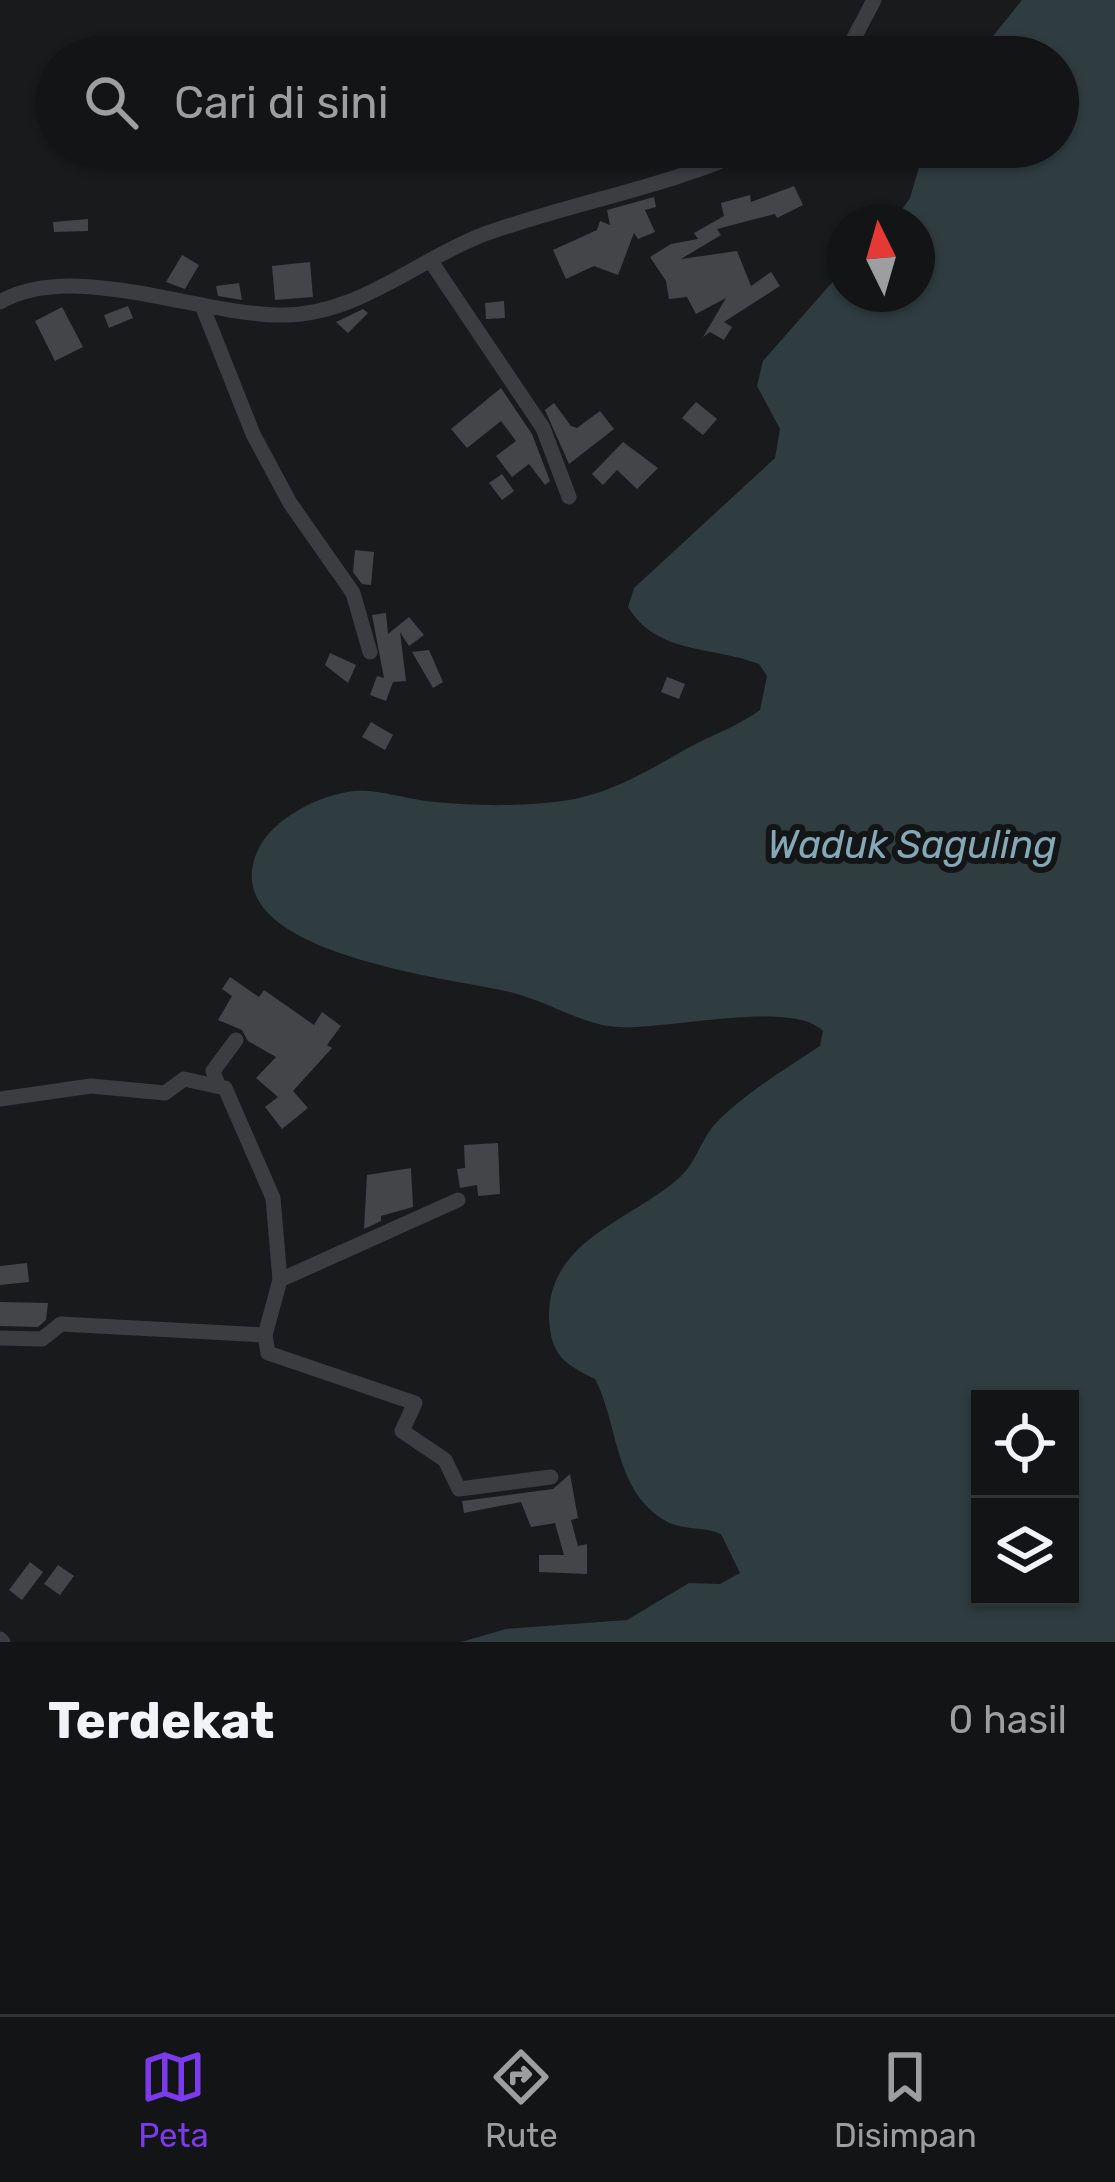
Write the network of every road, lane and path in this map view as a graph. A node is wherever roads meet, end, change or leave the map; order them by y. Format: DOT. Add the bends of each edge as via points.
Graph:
graph roads {
  1 [pos="874,0"];
  2 [pos="855,36"];
  3 [pos="704,168"];
  4 [pos="432,263"];
  5 [pos="0,302"];
  6 [pos="203,308"];
  7 [pos="569,497"];
  8 [pos="370,652"];
  9 [pos="236,1040"];
  10 [pos="218,1085"];
  11 [pos="0,1099"];
  12 [pos="458,1200"];
  13 [pos="280,1280"];
  14 [pos="265,1335"];
  15 [pos="0,1338"];
  16 [pos="551,1477"];
  1 -- 2 [label="street"];
  3 -- 4 [label="street" via="480,236"];
  4 -- 6 [label="street" via="317,311"];
  4 -- 7 [label="street" via="543,428"];
  5 -- 6 [label="street" via="59,284"];
  6 -- 8 [label="street" via="253,434 353,593"];
  9 -- 10 [label="street" via="213,1071"];
  10 -- 11 [label="street" via="184,1079 165,1093 74,1087"];
  10 -- 13 [label="street" via="232,1095 273,1198"];
  12 -- 13 [label="street"];
  13 -- 14 [label="street"];
  14 -- 15 [label="street" via="61,1324 42,1339"];
  14 -- 16 [label="street" via="268,1353 415,1403 402,1431 445,1460 459,1489"];
}
